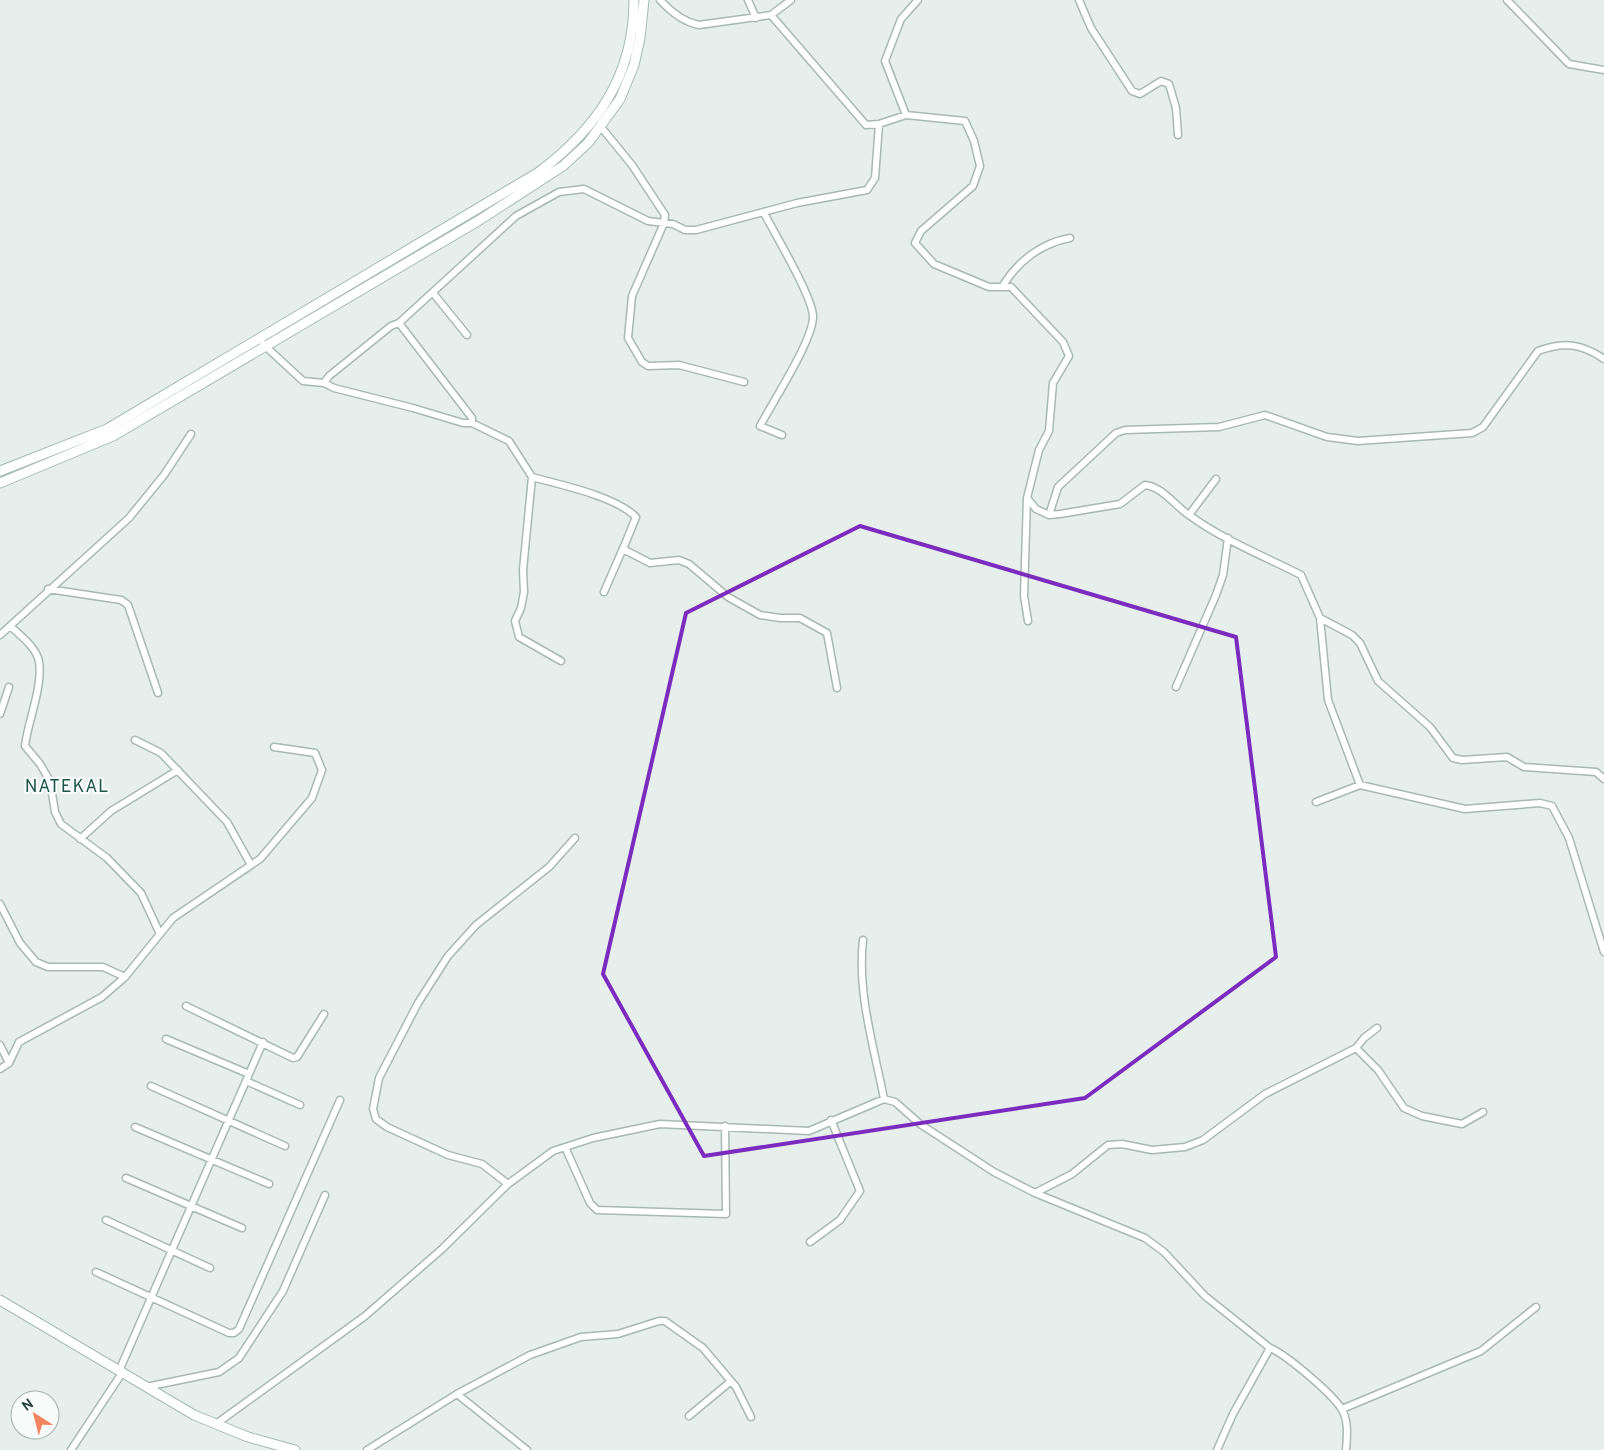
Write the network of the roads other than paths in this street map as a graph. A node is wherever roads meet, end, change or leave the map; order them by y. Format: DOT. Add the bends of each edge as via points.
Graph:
graph roads {
  1 [pos="634,0"];
  2 [pos="644,0"];
  3 [pos="660,0"];
  4 [pos="748,0"];
  5 [pos="791,0"];
  6 [pos="918,0"];
  7 [pos="1079,0"];
  8 [pos="1507,0"];
  9 [pos="771,15"];
  10 [pos="756,18"];
  11 [pos="1604,70"];
  12 [pos="906,116"];
  13 [pos="879,124"];
  14 [pos="601,127"];
  15 [pos="1178,134"];
  16 [pos="764,213"];
  17 [pos="664,223"];
  18 [pos="1070,238"];
  19 [pos="1002,287"];
  20 [pos="433,293"];
  21 [pos="399,323"];
  22 [pos="467,335"];
  23 [pos="257,339"];
  24 [pos="264,346"];
  25 [pos="1604,359"];
  26 [pos="324,382"];
  27 [pos="744,382"];
  28 [pos="472,423"];
  29 [pos="191,434"];
  30 [pos="782,435"];
  31 [pos="0,471"];
  32 [pos="532,477"];
  33 [pos="1216,479"];
  34 [pos="0,483"];
  35 [pos="1027,498"];
  36 [pos="1049,515"];
  37 [pos="1189,515"];
  38 [pos="1228,538"];
  39 [pos="623,550"];
  40 [pos="48,590"];
  41 [pos="604,592"];
  42 [pos="1320,618"];
  43 [pos="1028,621"];
  44 [pos="10,626"];
  45 [pos="0,635"];
  46 [pos="561,661"];
  47 [pos="9,687"];
  48 [pos="1176,687"];
  49 [pos="837,688"];
  50 [pos="158,693"];
  51 [pos="0,714"];
  52 [pos="135,740"];
  53 [pos="274,747"];
  54 [pos="178,770"];
  55 [pos="1604,779"];
  56 [pos="1360,785"];
  57 [pos="1316,802"];
  58 [pos="576,838"];
  59 [pos="80,839"];
  60 [pos="251,865"];
  61 [pos="0,904"];
  62 [pos="160,934"];
  63 [pos="862,940"];
  64 [pos="1604,952"];
  65 [pos="125,976"];
  66 [pos="186,1006"];
  67 [pos="324,1014"];
  68 [pos="1377,1028"];
  69 [pos="166,1039"];
  70 [pos="263,1042"];
  71 [pos="0,1046"];
  72 [pos="1356,1048"];
  73 [pos="9,1064"];
  74 [pos="0,1069"];
  75 [pos="249,1074"];
  76 [pos="246,1081"];
  77 [pos="151,1086"];
  78 [pos="884,1099"];
  79 [pos="340,1100"];
  80 [pos="300,1105"];
  81 [pos="1483,1112"];
  82 [pos="229,1120"];
  83 [pos="831,1120"];
  84 [pos="725,1126"];
  85 [pos="135,1127"];
  86 [pos="285,1146"];
  87 [pos="565,1147"];
  88 [pos="211,1161"];
  89 [pos="126,1178"];
  90 [pos="269,1184"];
  91 [pos="508,1184"];
  92 [pos="1035,1193"];
  93 [pos="325,1195"];
  94 [pos="192,1206"];
  95 [pos="106,1220"];
  96 [pos="242,1228"];
  97 [pos="810,1242"];
  98 [pos="172,1251"];
  99 [pos="210,1268"];
  100 [pos="96,1272"];
  101 [pos="152,1298"];
  102 [pos="0,1300"];
  103 [pos="1536,1307"];
  104 [pos="1270,1348"];
  105 [pos="121,1372"];
  106 [pos="730,1382"];
  107 [pos="146,1387"];
  108 [pos="456,1394"];
  109 [pos="1342,1409"];
  110 [pos="689,1416"];
  111 [pos="751,1417"];
  112 [pos="216,1424"];
  113 [pos="71,1450"];
  114 [pos="295,1450"];
  115 [pos="366,1450"];
  116 [pos="527,1450"];
  117 [pos="1217,1450"];
  118 [pos="1346,1450"];
  1 -- 23 [label="main road" via="631,35 620,77 603,109 577,141 515,187"];
  2 -- 14 [label="main road" via="634,65 620,99"];
  3 -- 10 [label="street" via="688,23"];
  4 -- 10 [label="street"];
  5 -- 9 [label="street"];
  6 -- 12 [label="street" via="901,19 885,61"];
  7 -- 15 [label="street" via="1091,28 1132,91 1140,94 1161,81 1169,84 1176,108"];
  8 -- 11 [label="street" via="1569,64"];
  9 -- 10 [label="street"];
  9 -- 13 [label="street" via="866,124"];
  12 -- 13 [label="street"];
  12 -- 19 [label="street" via="965,120 980,166 973,186 921,230 915,244 934,264 989,287"];
  13 -- 16 [label="street" via="875,178 867,190 797,202"];
  14 -- 17 [label="street" via="655,197 665,215"];
  14 -- 24 [label="main road" via="563,166 525,192"];
  16 -- 17 [label="street" via="696,230"];
  16 -- 30 [label="street" via="808,299 813,316 804,345 760,426"];
  17 -- 20 [label="street" via="648,221 584,190 559,192 516,216"];
  17 -- 27 [label="street" via="632,296 628,338 642,362 648,366 679,365"];
  18 -- 19 [label="street" via="1052,241 1013,269"];
  19 -- 35 [label="street" via="1011,288 1063,342 1069,356 1053,384 1049,431 1039,450"];
  20 -- 21 [label="street"];
  20 -- 22 [label="street"];
  21 -- 26 [label="street" via="391,326"];
  21 -- 28 [label="street" via="472,418"];
  23 -- 24 [label="street"];
  23 -- 31 [label="main road" via="107,429"];
  24 -- 26 [label="street" via="303,381"];
  24 -- 34 [label="main road" via="113,436"];
  25 -- 36 [label="street" via="1578,345 1551,346 1538,351 1483,427 1472,434 1358,440 1327,437 1265,415 1219,427 1125,430 1116,433 1058,487"];
  26 -- 28 [label="street" via="334,388"];
  28 -- 32 [label="street" via="510,441"];
  29 -- 40 [label="street" via="164,475 129,518"];
  32 -- 39 [label="street" via="585,492 628,509 636,517"];
  32 -- 46 [label="street" via="523,570 524,592 515,621 520,637"];
  33 -- 37 [label="street"];
  35 -- 36 [label="street" via="1036,509"];
  35 -- 43 [label="street" via="1024,596"];
  36 -- 37 [label="street" via="1120,504 1145,485 1154,486"];
  37 -- 38 [label="street"];
  38 -- 42 [label="street" via="1301,575"];
  38 -- 48 [label="street" via="1223,575"];
  39 -- 41 [label="street"];
  39 -- 49 [label="street" via="650,563 679,560 690,564 728,596 760,615 800,618 827,633"];
  40 -- 44 [label="street"];
  40 -- 50 [label="street" via="121,600 128,605"];
  42 -- 55 [label="street" via="1352,635 1360,643 1378,681 1430,727 1453,758 1507,757 1524,767 1596,772"];
  42 -- 56 [label="street" via="1328,700"];
  44 -- 45 [label="street"];
  44 -- 59 [label="street" via="29,644 39,661 25,746 50,781 55,812 61,824"];
  47 -- 51 [label="street"];
  52 -- 54 [label="street" via="161,753"];
  53 -- 60 [label="street" via="315,753 322,770 312,798 260,859"];
  54 -- 59 [label="street" via="111,811"];
  54 -- 60 [label="street" via="227,822"];
  56 -- 57 [label="street"];
  56 -- 64 [label="street" via="1465,809 1540,802 1552,806 1569,838"];
  58 -- 91 [label="street" via="549,866 476,925 448,956 418,1003 379,1078 373,1109 376,1119 448,1155 482,1164"];
  59 -- 62 [label="street" via="107,858 141,893"];
  60 -- 62 [label="street" via="173,918"];
  61 -- 65 [label="street" via="20,943 36,962 48,967 103,967"];
  62 -- 65 [label="street"];
  63 -- 78 [label="street" via="864,992"];
  65 -- 73 [label="street" via="102,998 19,1042"];
  66 -- 70 [label="street"];
  67 -- 70 [label="street" via="297,1057 290,1057"];
  68 -- 72 [label="street"];
  69 -- 75 [label="street"];
  70 -- 75 [label="street"];
  71 -- 73 [label="street"];
  72 -- 81 [label="street" via="1378,1070 1404,1108 1422,1116 1462,1124"];
  72 -- 92 [label="street" via="1266,1094 1203,1140 1152,1150 1122,1144 1108,1145 1072,1174"];
  73 -- 74 [label="street"];
  75 -- 76 [label="street"];
  76 -- 80 [label="street"];
  76 -- 82 [label="street"];
  77 -- 82 [label="street"];
  78 -- 83 [label="street"];
  78 -- 92 [label="street" via="895,1102 920,1124 994,1172"];
  79 -- 101 [label="street" via="238,1328 229,1333"];
  82 -- 86 [label="street"];
  82 -- 88 [label="street"];
  83 -- 84 [label="street" via="809,1131"];
  83 -- 97 [label="street" via="860,1191 840,1220"];
  84 -- 87 [label="street" via="660,1124"];
  84 -- 87 [label="street" via="726,1214 597,1210 590,1203"];
  85 -- 88 [label="street"];
  87 -- 91 [label="street" via="553,1151"];
  88 -- 90 [label="street"];
  88 -- 94 [label="street"];
  89 -- 94 [label="street"];
  91 -- 112 [label="street" via="442,1249 365,1316"];
  92 -- 104 [label="street" via="1145,1238 1164,1252 1205,1296"];
  93 -- 107 [label="street" via="283,1291 239,1358 218,1372"];
  94 -- 96 [label="street"];
  94 -- 98 [label="street"];
  95 -- 98 [label="street"];
  98 -- 99 [label="street"];
  98 -- 101 [label="street"];
  100 -- 101 [label="street"];
  101 -- 105 [label="street"];
  102 -- 105 [label="main road"];
  103 -- 109 [label="street" via="1481,1351"];
  104 -- 109 [label="street" via="1305,1372"];
  104 -- 117 [label="street"];
  105 -- 107 [label="main road"];
  105 -- 113 [label="street"];
  106 -- 108 [label="street" via="703,1348 665,1321 659,1321 618,1334 581,1337 530,1355"];
  106 -- 110 [label="street"];
  106 -- 111 [label="street" via="736,1387"];
  107 -- 112 [label="main road"];
  108 -- 115 [label="street"];
  108 -- 116 [label="street"];
  109 -- 118 [label="street" via="1348,1429"];
  112 -- 114 [label="main road"];
}
